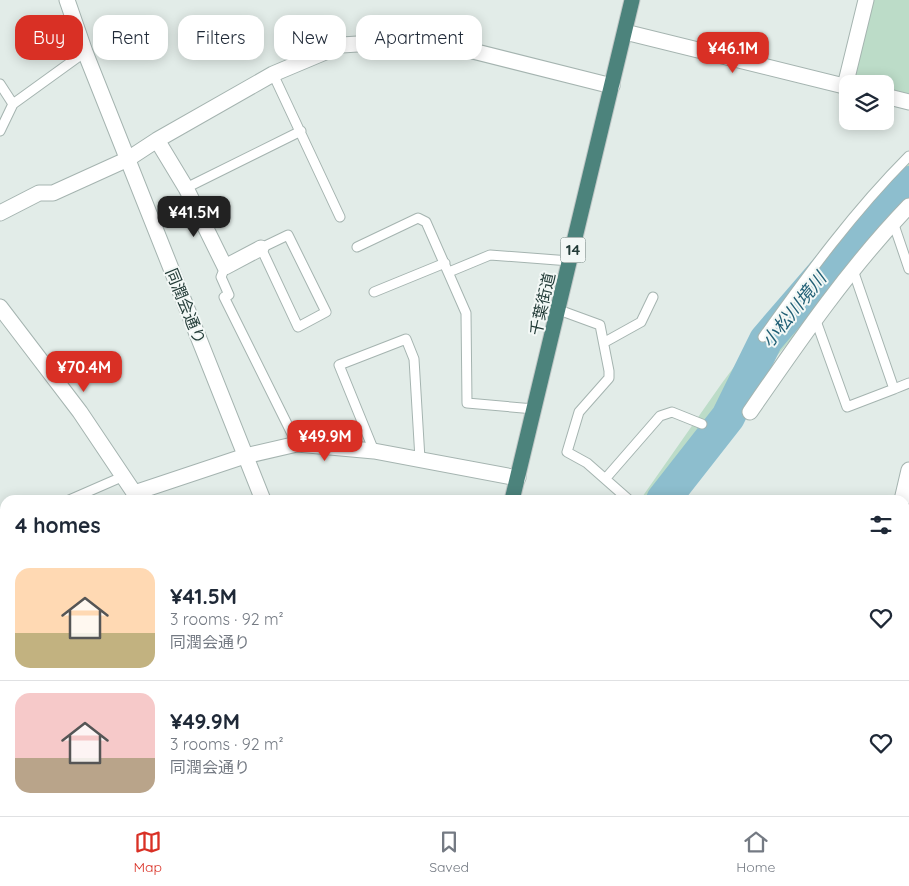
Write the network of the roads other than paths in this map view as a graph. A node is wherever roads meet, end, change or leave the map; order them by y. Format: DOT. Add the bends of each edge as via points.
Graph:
graph roads {
  1 [pos="67,0"];
  2 [pos="623,0"];
  3 [pos="632,0"];
  4 [pos="866,0"];
  5 [pos="628,16"];
  6 [pos="625,32"];
  7 [pos="86,52"];
  8 [pos="273,74"];
  9 [pos="849,75"];
  10 [pos="0,84"];
  11 [pos="839,84"];
  12 [pos="612,86"];
  13 [pos="894,98"];
  14 [pos="909,102"];
  15 [pos="14,104"];
  16 [pos="0,131"];
  17 [pos="301,131"];
  18 [pos="157,140"];
  19 [pos="909,156"];
  20 [pos="128,159"];
  21 [pos="186,188"];
  22 [pos="909,206"];
  23 [pos="0,214"];
  24 [pos="340,217"];
  25 [pos="909,217"];
  26 [pos="893,222"];
  27 [pos="357,247"];
  28 [pos="261,248"];
  29 [pos="570,261"];
  30 [pos="445,263"];
  31 [pos="225,267"];
  32 [pos="909,269"];
  33 [pos="853,270"];
  34 [pos="449,272"];
  35 [pos="374,292"];
  36 [pos="652,297"];
  37 [pos="0,307"];
  38 [pos="559,310"];
  39 [pos="815,318"];
  40 [pos="763,338"];
  41 [pos="605,342"];
  42 [pos="909,383"];
  43 [pos="894,389"];
  44 [pos="534,409"];
  45 [pos="750,412"];
  46 [pos="702,424"];
  47 [pos="297,444"];
  48 [pos="374,452"];
  49 [pos="245,456"];
  50 [pos="420,459"];
  51 [pos="909,470"];
  52 [pos="124,476"];
  53 [pos="518,478"];
  54 [pos="606,478"];
  55 [pos="80,495"];
  56 [pos="136,495"];
  57 [pos="140,495"];
  58 [pos="261,495"];
  59 [pos="513,495"];
  60 [pos="624,495"];
  61 [pos="903,495"];
  1 -- 7 [label="street, 同潤会通り"];
  2 -- 5 [label="street"];
  3 -- 5 [label="highway, 千葉街道 / 14"];
  4 -- 9 [label="street"];
  5 -- 6 [label="highway, 千葉街道 / 14"];
  6 -- 11 [label="street"];
  6 -- 12 [label="highway, 千葉街道 / 14"];
  7 -- 15 [label="lane"];
  7 -- 20 [label="street, 同潤会通り"];
  8 -- 12 [label="street" via="342,45 373,43 383,33 397,32"];
  8 -- 17 [label="lane"];
  8 -- 18 [label="street"];
  10 -- 15 [label="lane"];
  12 -- 29 [label="highway, 千葉街道 / 14"];
  13 -- 14 [label="street"];
  15 -- 16 [label="lane"];
  17 -- 21 [label="lane"];
  17 -- 24 [label="lane"];
  18 -- 20 [label="street"];
  18 -- 21 [label="street"];
  19 -- 40 [label="lane" via="849,222"];
  20 -- 23 [label="street" via="53,193 39,193"];
  20 -- 49 [label="street, 同潤会通り"];
  21 -- 31 [label="street"];
  22 -- 26 [label="street"];
  25 -- 26 [label="street"];
  26 -- 32 [label="lane"];
  26 -- 33 [label="street"];
  27 -- 30 [label="lane" via="418,218 426,222"];
  28 -- 28 [label="lane" via="288,234 326,312 298,326"];
  28 -- 31 [label="street"];
  29 -- 34 [label="lane" via="490,255"];
  29 -- 38 [label="highway, 千葉街道 / 14"];
  30 -- 34 [label="lane"];
  30 -- 35 [label="lane"];
  31 -- 47 [label="lane" via="221,277 229,295 224,297"];
  33 -- 39 [label="street"];
  33 -- 43 [label="lane"];
  34 -- 44 [label="lane" via="466,313 467,403"];
  36 -- 41 [label="lane" via="641,322"];
  37 -- 52 [label="street"];
  38 -- 41 [label="lane" via="600,326"];
  38 -- 44 [label="highway, 千葉街道 / 14"];
  39 -- 43 [label="lane" via="847,406"];
  39 -- 45 [label="street"];
  41 -- 54 [label="lane" via="609,378 579,412 567,452"];
  42 -- 43 [label="lane"];
  44 -- 53 [label="highway, 千葉街道 / 14"];
  46 -- 54 [label="lane" via="672,412 660,416"];
  47 -- 48 [label="street"];
  47 -- 49 [label="street"];
  48 -- 50 [label="street"];
  48 -- 50 [label="lane" via="339,365 406,339 414,359"];
  49 -- 57 [label="street"];
  49 -- 58 [label="street, 同潤会通り"];
  50 -- 53 [label="street"];
  51 -- 61 [label="street"];
  52 -- 55 [label="lane"];
  52 -- 56 [label="street"];
  53 -- 59 [label="highway, 千葉街道 / 14"];
  54 -- 60 [label="lane"];
}
